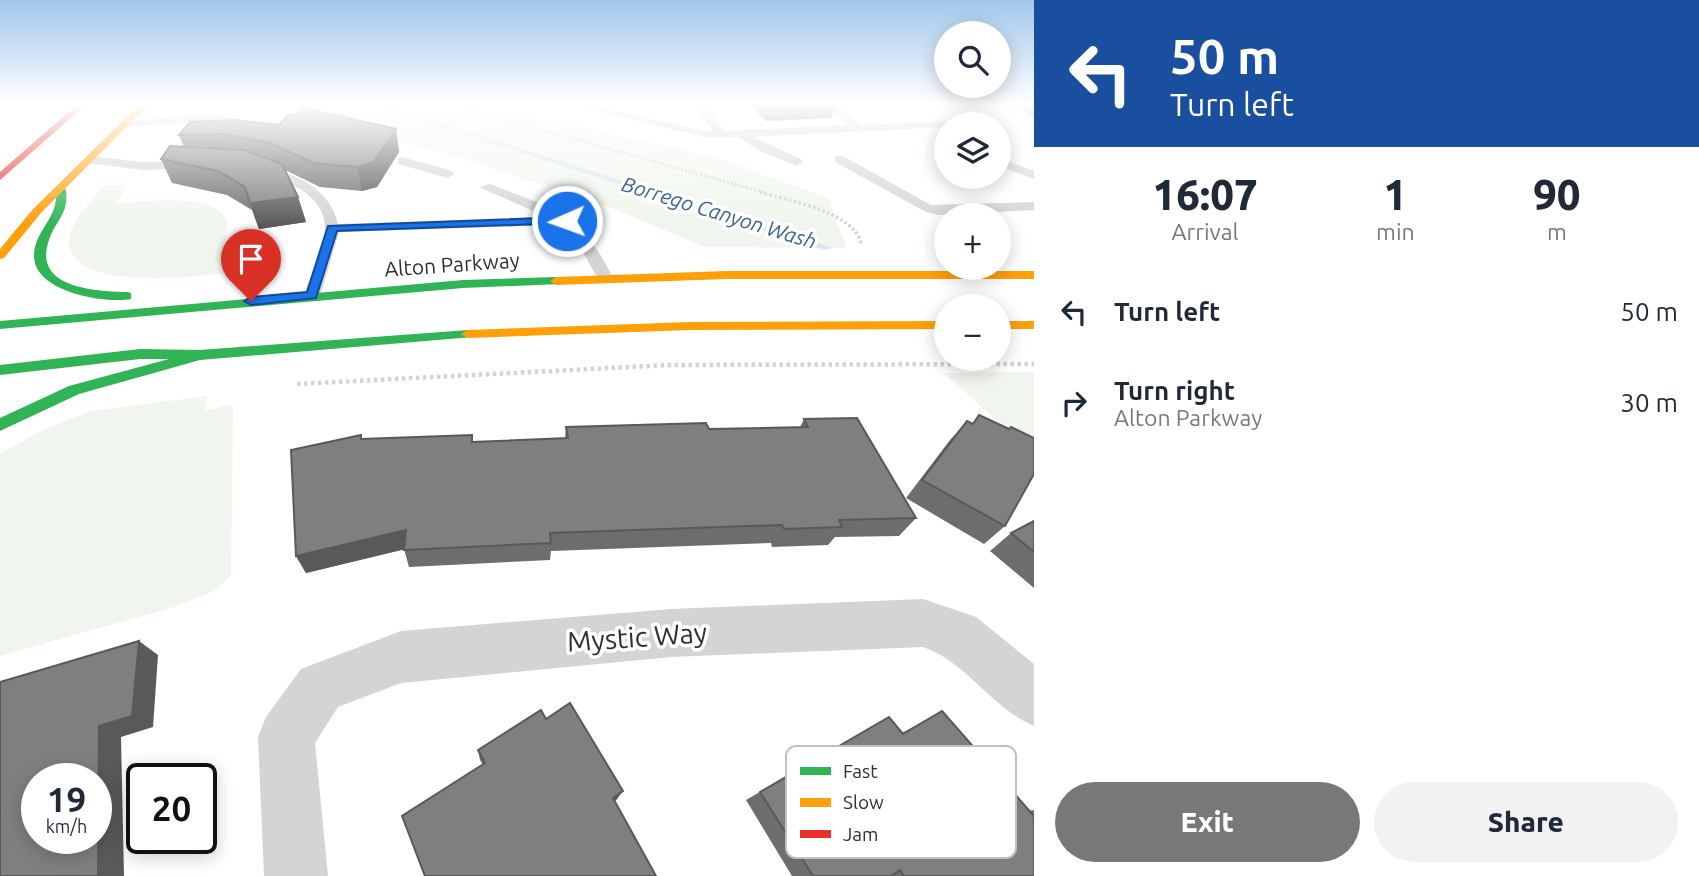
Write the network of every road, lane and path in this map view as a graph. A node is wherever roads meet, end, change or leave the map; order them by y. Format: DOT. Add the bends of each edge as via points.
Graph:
graph roads {
  1 [pos="38,144"];
  2 [pos="107,144"];
  3 [pos="588,144"];
  4 [pos="756,144"];
  5 [pos="839,159"];
  6 [pos="91,160"];
  7 [pos="402,161"];
  8 [pos="797,162"];
  9 [pos="202,164"];
  10 [pos="246,166"];
  11 [pos="1011,166"];
  12 [pos="448,174"];
  13 [pos="1034,175"];
  14 [pos="0,177"];
  15 [pos="485,187"];
  16 [pos="61,190"];
  17 [pos="1034,206"];
  18 [pos="567,221"];
  19 [pos="332,228"];
  20 [pos="864,251"];
  21 [pos="0,256"];
  22 [pos="1034,275"];
  23 [pos="605,278"];
  24 [pos="309,296"];
  25 [pos="0,325"];
  26 [pos="934,325"];
  27 [pos="1011,325"];
  28 [pos="1034,325"];
  29 [pos="200,355"];
  30 [pos="1034,364"];
  31 [pos="0,370"];
  32 [pos="290,385"];
  33 [pos="0,425"];
  34 [pos="1034,699"];
  35 [pos="296,876"];
  1 -- 14 [label="main road"];
  2 -- 6 [label="main road"];
  3 -- 20 [label="path" via="841,217 859,235"];
  4 -- 8 [label="lane"];
  5 -- 17 [label="lane" via="926,208"];
  6 -- 9 [label="lane" via="144,166"];
  6 -- 16 [label="main road"];
  7 -- 12 [label="lane"];
  10 -- 19 [label="lane" via="272,172 318,194"];
  11 -- 13 [label="lane"];
  15 -- 18 [label="lane"];
  16 -- 21 [label="main road"];
  16 -- 24 [label="main road" via="65,206 39,253 46,273 62,285 94,295 270,286"];
  18 -- 19 [label="lane"];
  18 -- 23 [label="lane" via="596,255"];
  19 -- 24 [label="lane"];
  22 -- 23 [label="main road, Alton Parkway"];
  23 -- 24 [label="main road, Alton Parkway"];
  24 -- 25 [label="main road, Alton Parkway"];
  26 -- 29 [label="main road" via="691,326 450,335"];
  27 -- 28 [label="main road"];
  29 -- 31 [label="main road" via="140,354"];
  29 -- 33 [label="main road" via="74,390"];
  30 -- 32 [label="path" via="669,365"];
  34 -- 35 [label="street, Mystic Way" via="958,634 923,623 658,634 401,657 320,688 286,737"];
}
